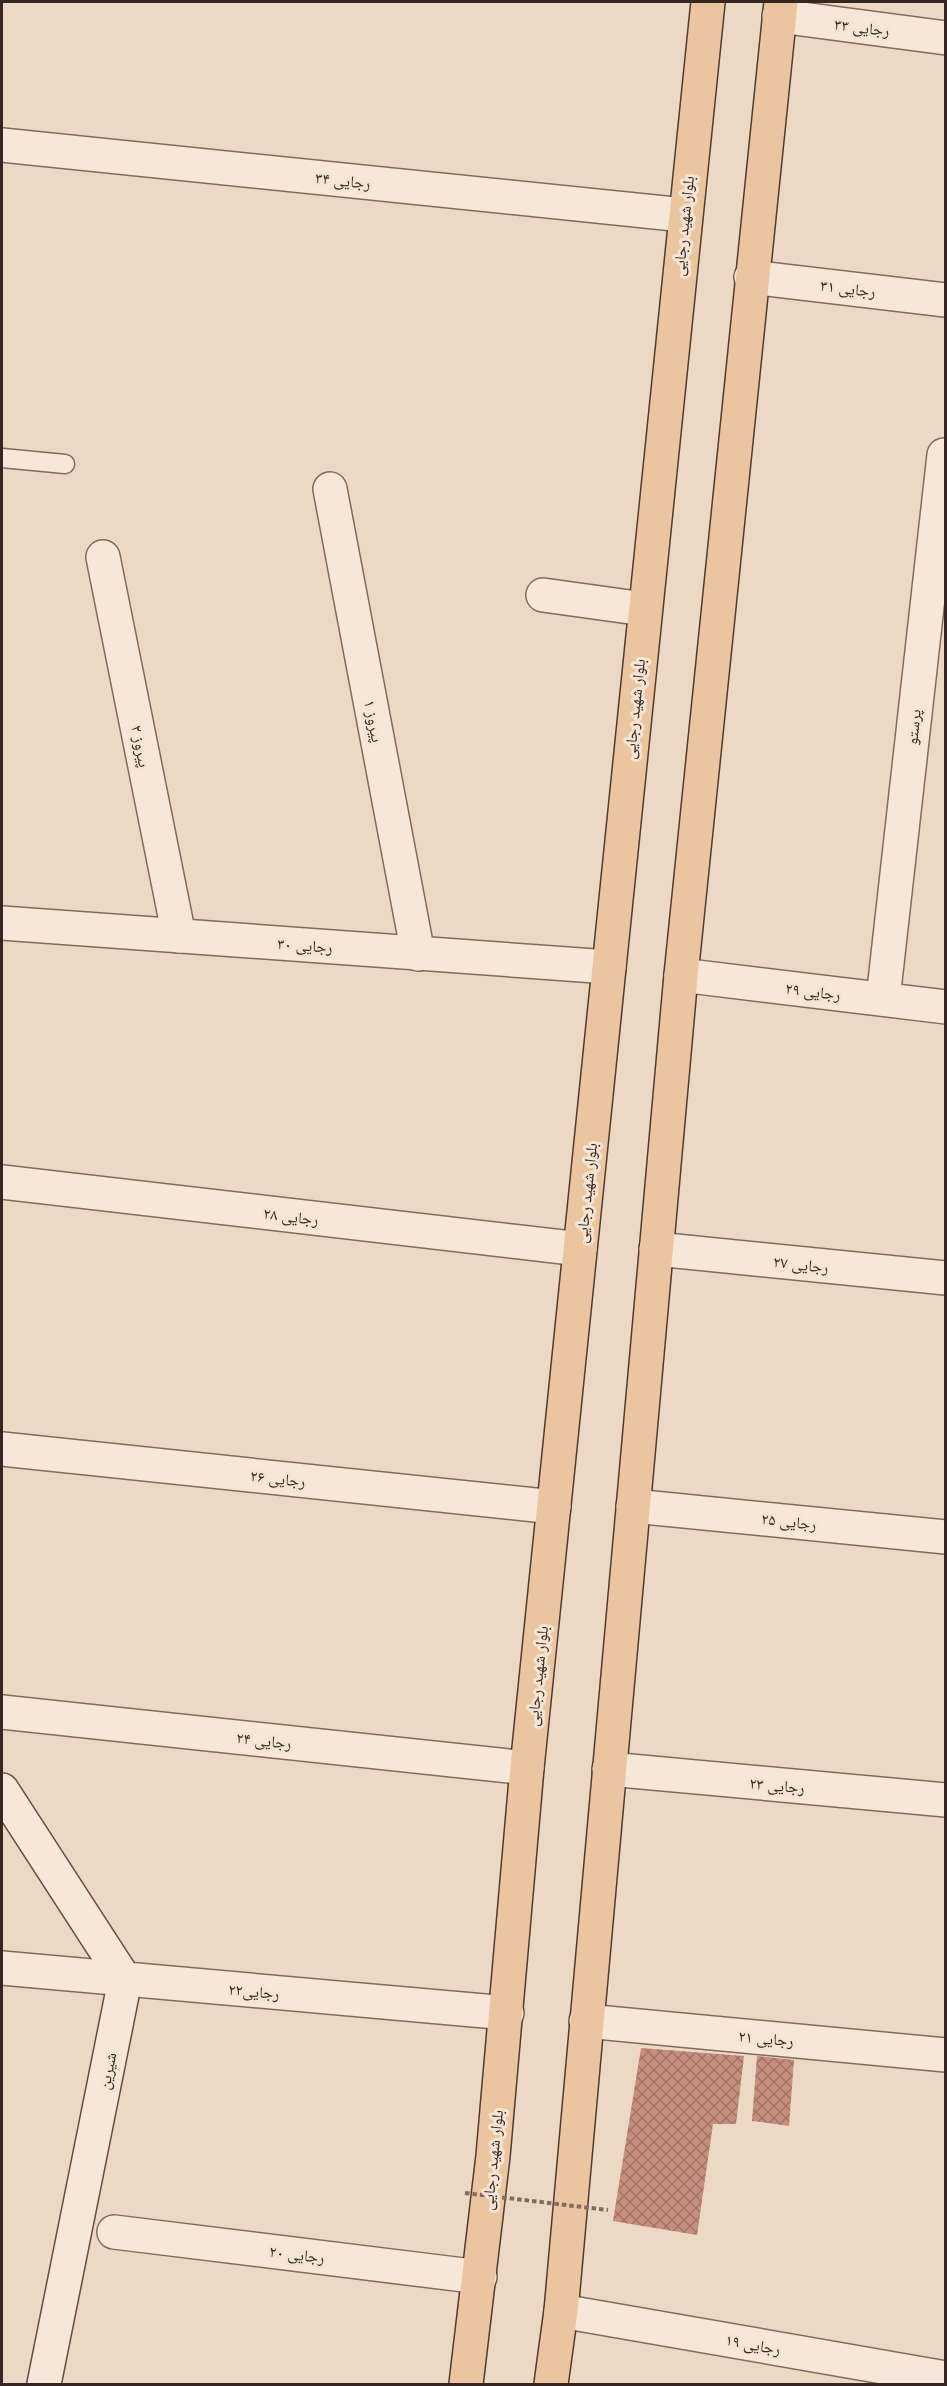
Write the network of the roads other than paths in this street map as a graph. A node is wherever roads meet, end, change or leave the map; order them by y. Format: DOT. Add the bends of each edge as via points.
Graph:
graph roads {
  1 [pos="708,2"];
  2 [pos="780,9"];
  3 [pos="945,38"];
  4 [pos="2,145"];
  5 [pos="684,215"];
  6 [pos="751,277"];
  7 [pos="945,300"];
  8 [pos="944,455"];
  9 [pos="2,458"];
  10 [pos="65,464"];
  11 [pos="330,489"];
  12 [pos="103,557"];
  13 [pos="543,596"];
  14 [pos="645,609"];
  15 [pos="2,923"];
  16 [pos="179,936"];
  17 [pos="418,954"];
  18 [pos="609,967"];
  19 [pos="681,975"];
  20 [pos="883,999"];
  21 [pos="945,1007"];
  22 [pos="2,1182"];
  23 [pos="580,1249"];
  24 [pos="656,1250"];
  25 [pos="945,1278"];
  26 [pos="2,1449"];
  27 [pos="633,1506"];
  28 [pos="554,1507"];
  29 [pos="945,1537"];
  30 [pos="2,1712"];
  31 [pos="527,1768"];
  32 [pos="609,1769"];
  33 [pos="2,1790"];
  34 [pos="945,1800"];
  35 [pos="2,1968"];
  36 [pos="125,1980"];
  37 [pos="507,2013"];
  38 [pos="586,2021"];
  39 [pos="945,2055"];
  40 [pos="114,2232"];
  41 [pos="480,2277"];
  42 [pos="561,2311"];
  43 [pos="945,2378"];
  44 [pos="44,2385"];
  45 [pos="466,2385"];
  46 [pos="551,2385"];
  1 -- 5 [label="main road, بلوار شهید رجایی"];
  2 -- 3 [label="street, رجایی ۳۳"];
  2 -- 6 [label="main road"];
  4 -- 5 [label="street, رجایی ۳۴"];
  5 -- 14 [label="main road, بلوار شهید رجایی"];
  6 -- 7 [label="street, رجایی ۳۱"];
  6 -- 19 [label="main road"];
  8 -- 20 [label="street, پرستو"];
  9 -- 10 [label="lane"];
  11 -- 17 [label="street, پیروز ۱"];
  12 -- 16 [label="street, پیروز ۲"];
  13 -- 14 [label="street"];
  14 -- 18 [label="main road, بلوار شهید رجایی"];
  15 -- 16 [label="street, رجایی ۳۰"];
  16 -- 17 [label="street, رجایی ۳۰"];
  17 -- 18 [label="street, رجایی ۳۰"];
  18 -- 23 [label="main road, بلوار شهید رجایی"];
  19 -- 20 [label="street, رجایی ۲۹"];
  19 -- 24 [label="main road"];
  20 -- 21 [label="street, رجایی ۲۹"];
  22 -- 23 [label="street, رجایی ۲۸"];
  23 -- 28 [label="main road, بلوار شهید رجایی"];
  24 -- 25 [label="street, رجایی ۲۷"];
  24 -- 27 [label="main road"];
  26 -- 28 [label="street, رجایی ۲۶"];
  27 -- 29 [label="street, رجایی ۲۵"];
  27 -- 32 [label="main road"];
  28 -- 31 [label="main road, بلوار شهید رجایی"];
  30 -- 31 [label="street, رجایی ۲۴"];
  31 -- 37 [label="main road, بلوار شهید رجایی"];
  32 -- 34 [label="street, رجایی ۲۳"];
  32 -- 38 [label="main road"];
  33 -- 36 [label="street"];
  35 -- 36 [label="street, ۲۲رجایی"];
  36 -- 37 [label="street, ۲۲رجایی"];
  36 -- 44 [label="street, شیرین"];
  37 -- 41 [label="main road, بلوار شهید رجایی"];
  38 -- 39 [label="street, رجایی ۲۱"];
  38 -- 42 [label="main road"];
  40 -- 41 [label="street, رجایی ۲۰"];
  41 -- 45 [label="main road, بلوار شهید رجایی"];
  42 -- 43 [label="street, رجایی ۱۹"];
  42 -- 46 [label="main road"];
}
